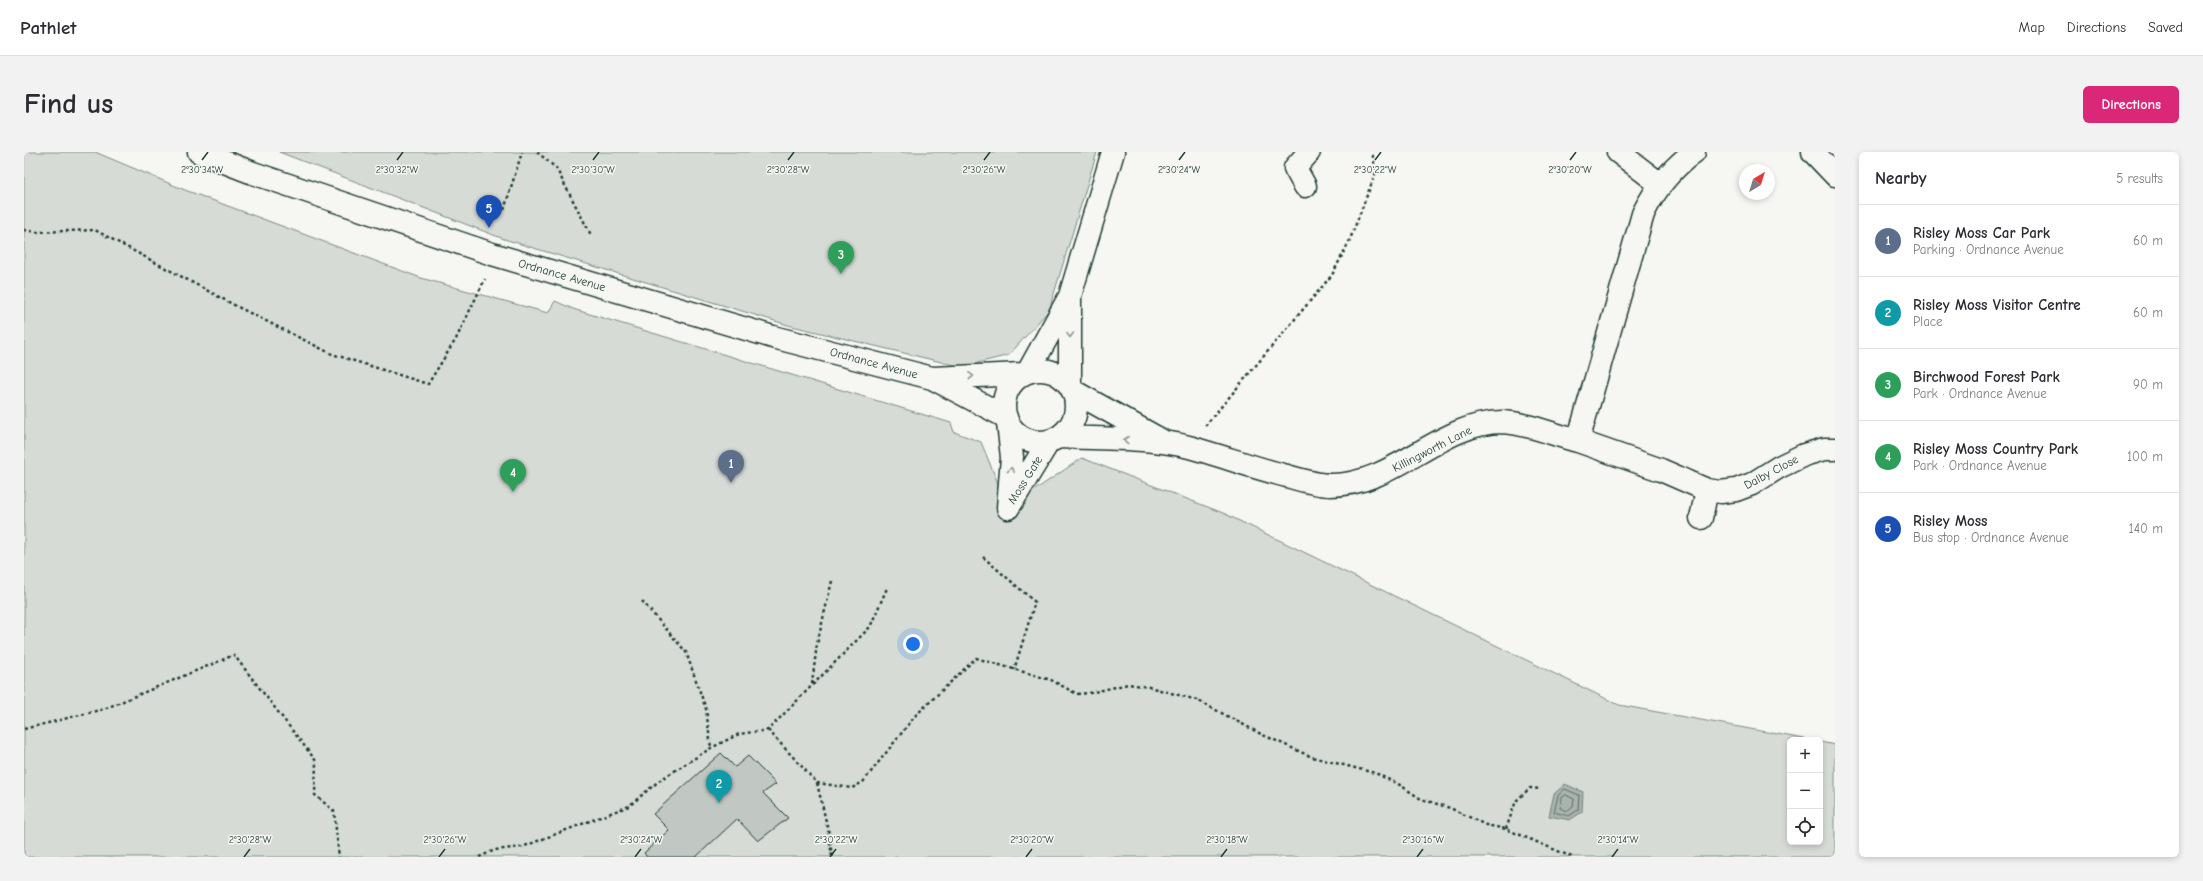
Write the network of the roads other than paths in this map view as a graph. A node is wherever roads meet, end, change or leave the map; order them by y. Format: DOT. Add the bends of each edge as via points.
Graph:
graph roads {
  1 [pos="199,152"];
  2 [pos="1113,152"];
  3 [pos="1309,152"];
  4 [pos="1618,152"];
  5 [pos="1694,152"];
  6 [pos="1813,152"];
  7 [pos="1835,174"];
  8 [pos="1660,184"];
  9 [pos="1305,186"];
  10 [pos="1070,296"];
  11 [pos="1025,373"];
  12 [pos="932,378"];
  13 [pos="1072,388"];
  14 [pos="1007,420"];
  15 [pos="1055,439"];
  16 [pos="1165,442"];
  17 [pos="1578,442"];
  18 [pos="1835,449"];
  19 [pos="1707,490"];
  20 [pos="1701,518"];
  1 -- 12 [label="street, Ordnance Avenue" via="253,173 492,254 773,336"];
  2 -- 10 [label="street"];
  3 -- 9 [label="street" via="1295,168"];
  4 -- 8 [label="street"];
  5 -- 8 [label="street"];
  6 -- 7 [label="street"];
  8 -- 17 [label="street" via="1650,199 1636,237"];
  10 -- 11 [label="street"];
  10 -- 13 [label="street, one-way"];
  12 -- 11 [label="street, Ordnance Avenue, one-way"];
  11 -- 13 [label="street" via="1052,371"];
  11 -- 14 [label="street" via="1013,382 1006,393 1004,405"];
  12 -- 14 [label="street, Ordnance Avenue"];
  13 -- 15 [label="street" via="1076,411 1068,430"];
  13 -- 16 [label="street, Killingworth Lane"];
  14 -- 15 [label="street" via="1016,433 1026,439 1037,442"];
  15 -- 14 [label="street, Moss Gate, one-way" via="1008,508 1012,457"];
  16 -- 15 [label="street, Killingworth Lane, one-way"];
  16 -- 17 [label="street, Killingworth Lane" via="1188,446 1306,482 1331,485 1357,483 1386,472 1456,434 1479,426 1502,422 1526,426"];
  17 -- 19 [label="street, Dalby Close" via="1661,470"];
  18 -- 19 [label="street, Dalby Close" via="1824,449 1804,455 1736,490"];
  19 -- 20 [label="street"];
}
